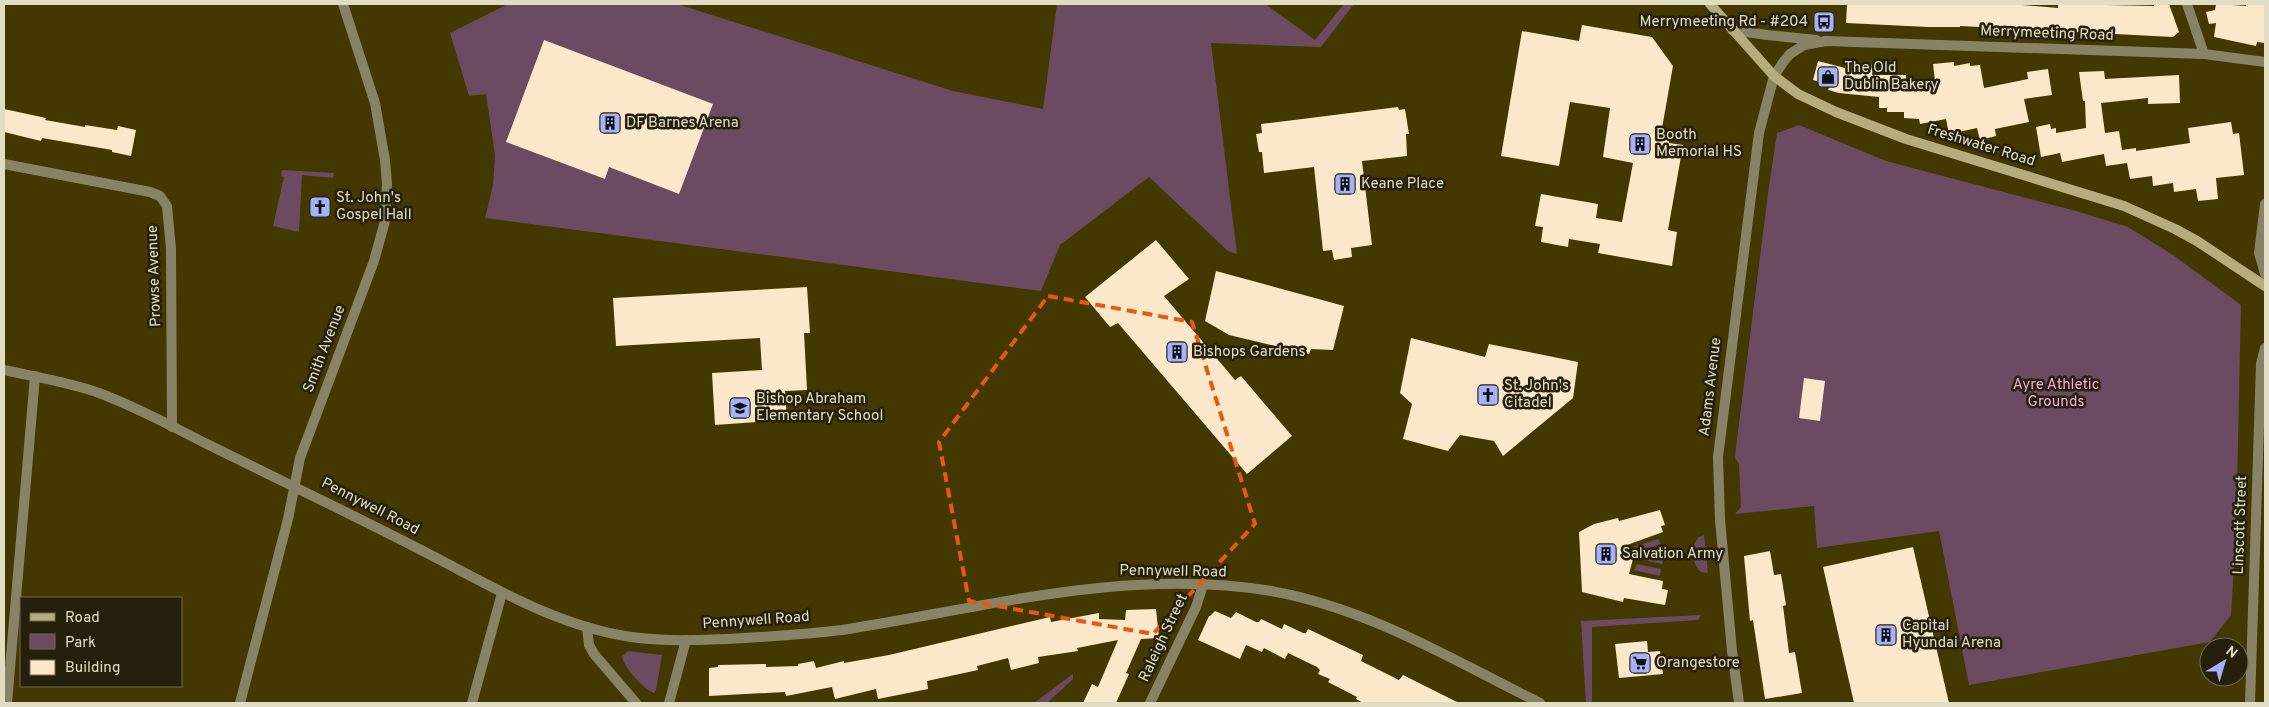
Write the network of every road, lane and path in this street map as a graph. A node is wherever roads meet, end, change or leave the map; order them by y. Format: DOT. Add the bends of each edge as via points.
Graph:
graph roads {
  1 [pos="343,4"];
  2 [pos="1710,4"];
  3 [pos="2187,4"];
  4 [pos="1732,30"];
  5 [pos="1826,41"];
  6 [pos="2204,54"];
  7 [pos="2265,62"];
  8 [pos="1774,76"];
  9 [pos="4,164"];
  10 [pos="2265,204"];
  11 [pos="2265,274"];
  12 [pos="2265,286"];
  13 [pos="2265,348"];
  14 [pos="4,370"];
  15 [pos="34,376"];
  16 [pos="172,427"];
  17 [pos="294,485"];
  18 [pos="1203,585"];
  19 [pos="502,593"];
  20 [pos="588,627"];
  21 [pos="686,640"];
  22 [pos="7,703"];
  23 [pos="240,703"];
  24 [pos="472,703"];
  25 [pos="636,703"];
  26 [pos="670,703"];
  27 [pos="1150,703"];
  28 [pos="1540,703"];
  29 [pos="1739,703"];
  30 [pos="2250,703"];
  1 -- 17 [label="street, Smith Avenue" via="375,103 385,160 385,221 372,267 300,458"];
  2 -- 4 [label="main road, Freshwater Road"];
  3 -- 6 [label="street"];
  4 -- 5 [label="street, Merrymeeting Road"];
  4 -- 8 [label="main road, Freshwater Road"];
  5 -- 6 [label="street, Merrymeeting Road"];
  5 -- 8 [label="street, Merrymeeting Road" via="1804,45 1790,54"];
  6 -- 7 [label="street, Merrymeeting Road"];
  8 -- 12 [label="main road, Freshwater Road" via="1798,94 1867,125 2144,214 2220,254"];
  8 -- 29 [label="street, Adams Avenue" via="1759,133 1718,457 1720,520"];
  9 -- 16 [label="street, Prowse Avenue" via="150,192 160,196 167,206 171,249"];
  10 -- 11 [label="street" via="2259,253"];
  13 -- 30 [label="street, Linscott Street"];
  14 -- 15 [label="street, Pennywell Road"];
  15 -- 16 [label="street, Pennywell Road" via="96,392"];
  15 -- 22 [label="street"];
  16 -- 17 [label="street, Pennywell Road"];
  17 -- 19 [label="street, Pennywell Road"];
  17 -- 23 [label="street, Smith Avenue"];
  18 -- 21 [label="street, Pennywell Road" via="1100,587 840,630"];
  18 -- 27 [label="street, Raleigh Street" via="1196,607"];
  18 -- 28 [label="street, Pennywell Road" via="1268,590 1354,613"];
  19 -- 20 [label="street, Pennywell Road"];
  19 -- 24 [label="street"];
  20 -- 21 [label="street, Pennywell Road" via="631,637"];
  20 -- 25 [label="street" via="589,645 594,654"];
  21 -- 26 [label="street"];
}
